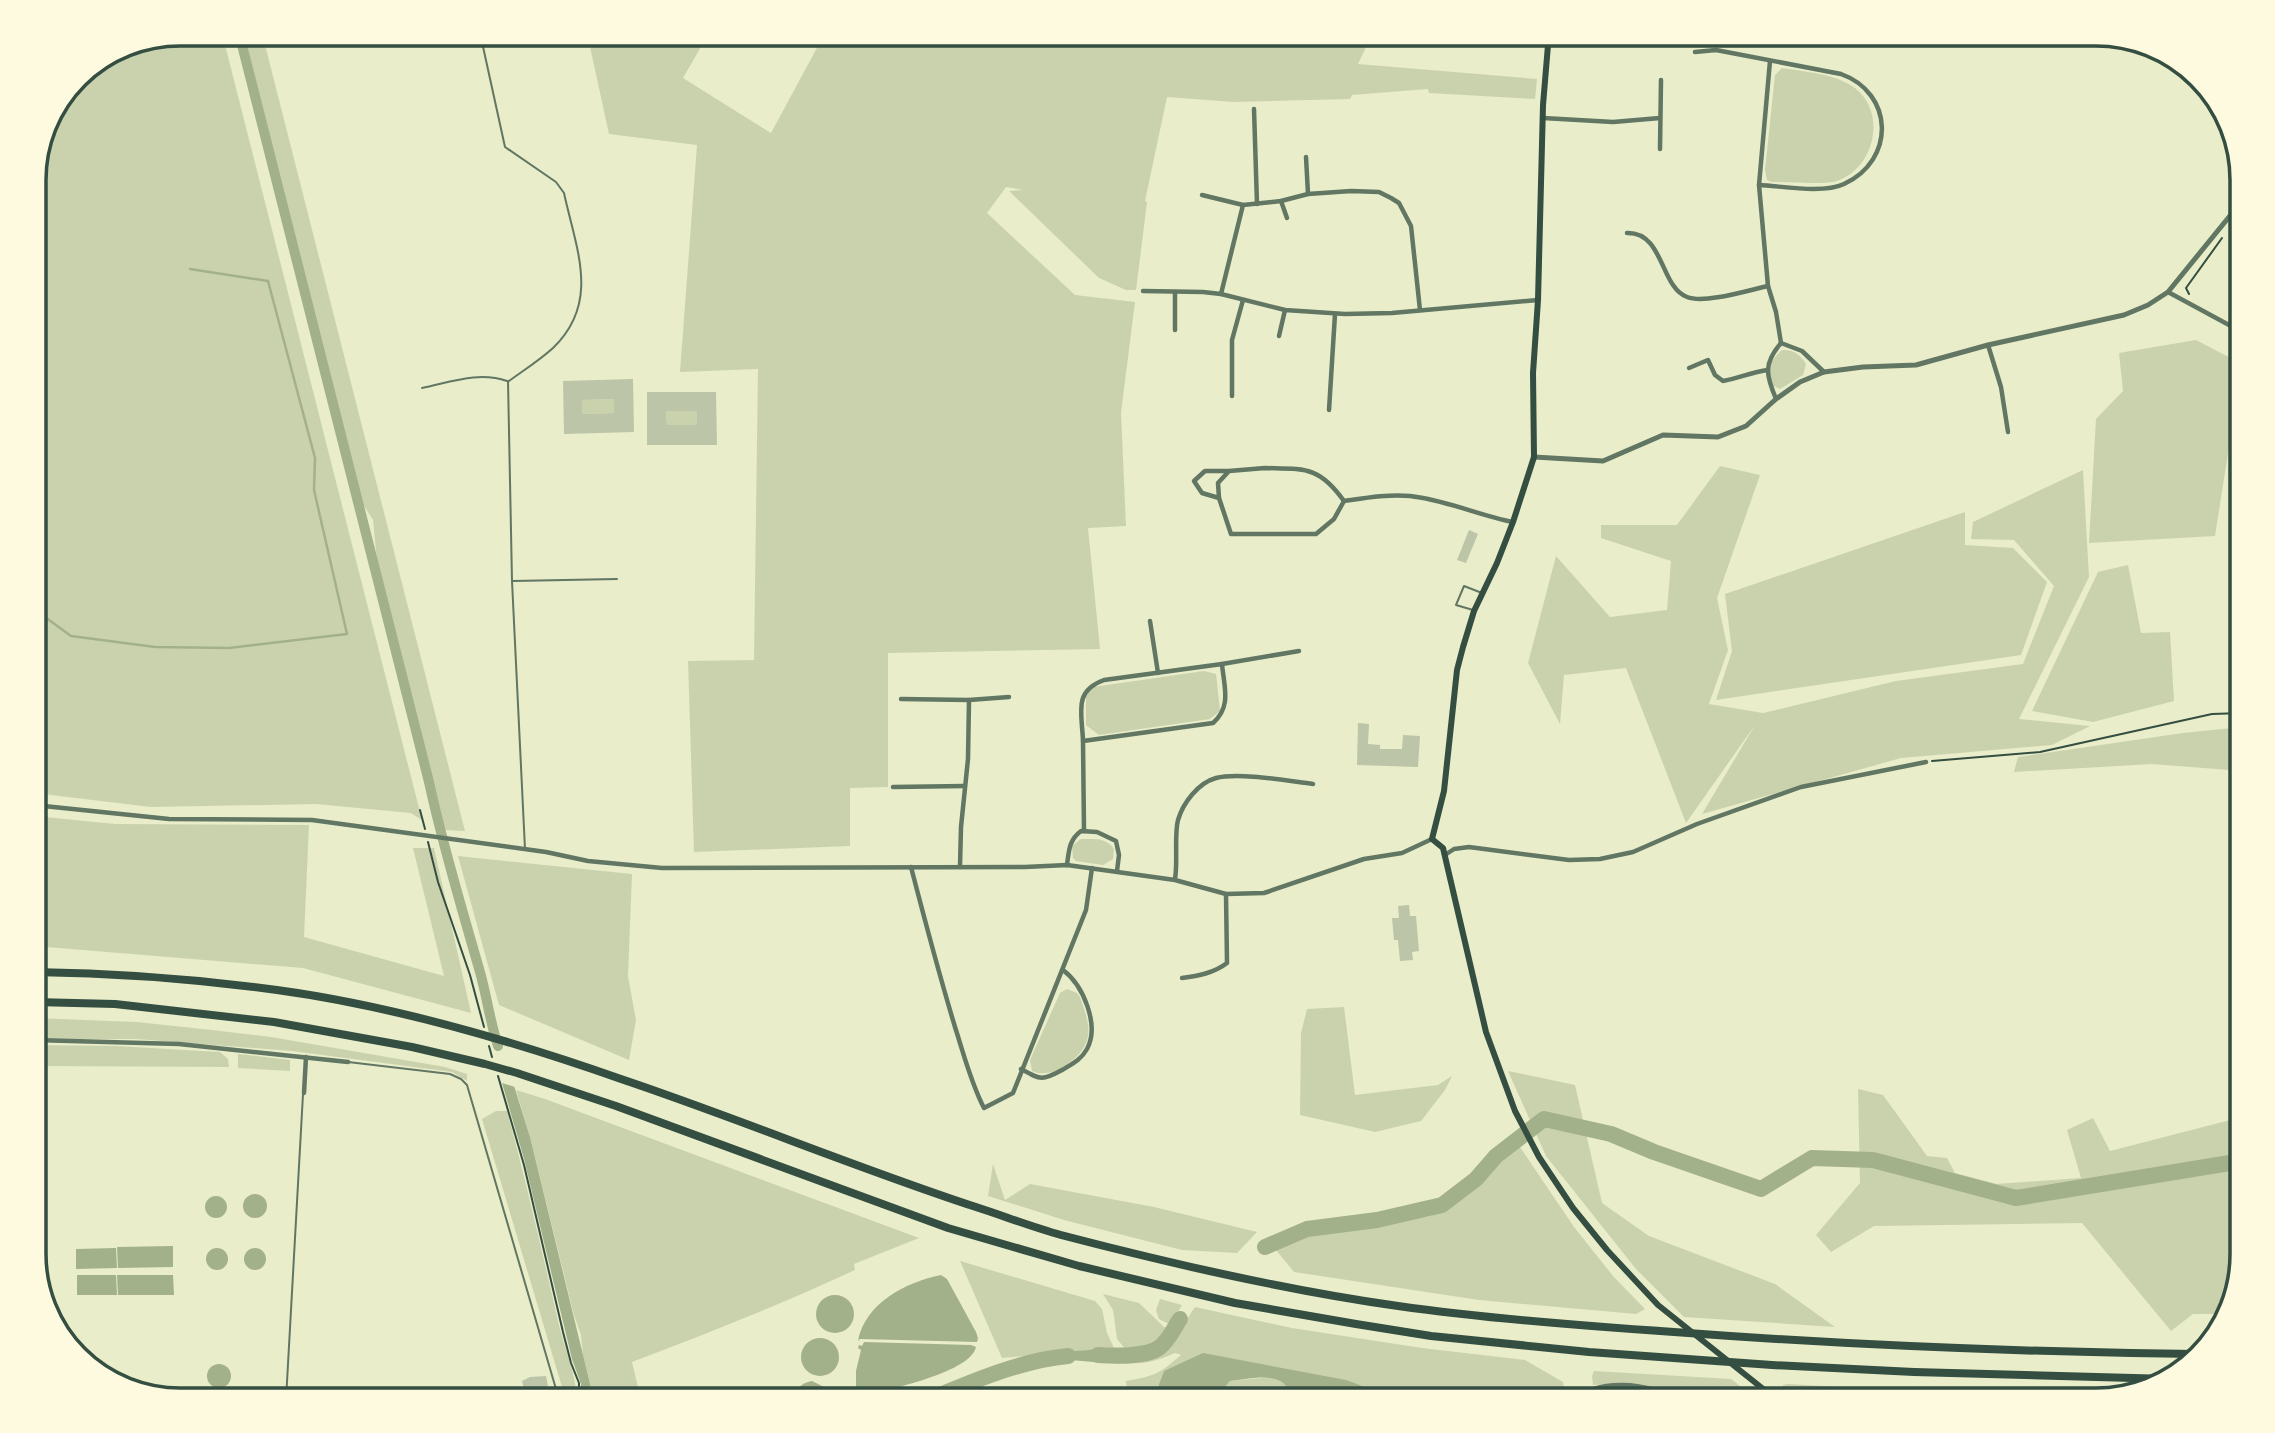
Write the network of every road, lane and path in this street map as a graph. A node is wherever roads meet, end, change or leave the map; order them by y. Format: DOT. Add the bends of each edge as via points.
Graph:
graph roads {
  1 [pos="483,46"];
  2 [pos="1548,46"];
  3 [pos="1695,52"];
  4 [pos="1770,61"];
  5 [pos="1661,80"];
  6 [pos="1254,109"];
  7 [pos="1543,118"];
  8 [pos="1660,118"];
  9 [pos="1660,149"];
  10 [pos="1306,157"];
  11 [pos="1759,185"];
  12 [pos="1308,194"];
  13 [pos="1202,195"];
  14 [pos="1281,201"];
  15 [pos="1256,204"];
  16 [pos="1243,205"];
  17 [pos="2230,216"];
  18 [pos="1287,219"];
  19 [pos="1627,233"];
  20 [pos="2224,236"];
  21 [pos="1768,286"];
  22 [pos="1143,291"];
  23 [pos="1175,292"];
  24 [pos="2168,292"];
  25 [pos="1221,294"];
  26 [pos="1243,300"];
  27 [pos="1538,300"];
  28 [pos="2194,308"];
  29 [pos="1285,310"];
  30 [pos="1420,310"];
  31 [pos="1335,314"];
  32 [pos="2230,326"];
  33 [pos="1175,330"];
  34 [pos="1279,336"];
  35 [pos="1781,343"];
  36 [pos="1988,345"];
  37 [pos="1689,368"];
  38 [pos="1768,370"];
  39 [pos="1824,372"];
  40 [pos="508,381"];
  41 [pos="422,388"];
  42 [pos="1232,396"];
  43 [pos="1776,400"];
  44 [pos="1329,410"];
  45 [pos="2008,432"];
  46 [pos="1534,457"];
  47 [pos="1229,471"];
  48 [pos="1219,498"];
  49 [pos="1344,501"];
  50 [pos="1513,522"];
  51 [pos="617,579"];
  52 [pos="512,581"];
  53 [pos="1482,593"];
  54 [pos="1474,611"];
  55 [pos="1150,621"];
  56 [pos="1299,651"];
  57 [pos="1222,664"];
  58 [pos="1158,673"];
  59 [pos="1009,697"];
  60 [pos="901,699"];
  61 [pos="969,700"];
  62 [pos="2230,713"];
  63 [pos="1083,741"];
  64 [pos="1926,762"];
  65 [pos="1313,784"];
  66 [pos="965,786"];
  67 [pos="893,787"];
  68 [pos="46,806"];
  69 [pos="420,810"];
  70 [pos="1084,831"];
  71 [pos="1432,839"];
  72 [pos="525,850"];
  73 [pos="1445,855"];
  74 [pos="1067,865"];
  75 [pos="960,866"];
  76 [pos="911,867"];
  77 [pos="1092,868"];
  78 [pos="1117,871"];
  79 [pos="1175,880"];
  80 [pos="1226,894"];
  81 [pos="1063,970"];
  82 [pos="46,972"];
  83 [pos="1182,978"];
  84 [pos="46,1002"];
  85 [pos="482,1032"];
  86 [pos="46,1040"];
  87 [pos="489,1044"];
  88 [pos="306,1057"];
  89 [pos="492,1057"];
  90 [pos="348,1062"];
  91 [pos="496,1069"];
  92 [pos="1021,1069"];
  93 [pos="304,1093"];
  94 [pos="2184,1354"];
  95 [pos="2143,1378"];
  96 [pos="287,1388"];
  97 [pos="555,1388"];
  98 [pos="579,1388"];
  99 [pos="1598,1388"];
  100 [pos="1644,1388"];
  101 [pos="1761,1388"];
  1 -- 40 [label="lane" via="505,147 556,182 564,193 583,279 575,318 554,347"];
  2 -- 7 [label="main road"];
  3 -- 4 [label="street" via="1716,50"];
  4 -- 11 [label="street"];
  4 -- 11 [label="street" via="1857,81 1876,102 1882,141 1864,171 1842,185"];
  5 -- 8 [label="street"];
  6 -- 15 [label="street"];
  7 -- 8 [label="street" via="1613,122"];
  7 -- 27 [label="main road"];
  8 -- 9 [label="street"];
  10 -- 12 [label="street"];
  11 -- 21 [label="street"];
  12 -- 14 [label="street"];
  12 -- 30 [label="street" via="1379,192 1399,203 1411,226"];
  13 -- 16 [label="street"];
  14 -- 15 [label="street"];
  14 -- 18 [label="street"];
  15 -- 16 [label="street"];
  16 -- 25 [label="street"];
  17 -- 24 [label="street"];
  19 -- 21 [label="street" via="1638,235 1656,249 1673,285 1686,297"];
  20 -- 28 [label="path" via="2186,288"];
  21 -- 35 [label="street"];
  22 -- 23 [label="street"];
  23 -- 25 [label="street"];
  23 -- 33 [label="street"];
  24 -- 28 [label="street"];
  24 -- 36 [label="street" via="2124,315"];
  25 -- 26 [label="street"];
  26 -- 29 [label="street"];
  26 -- 42 [label="street" via="1232,340"];
  27 -- 30 [label="street"];
  27 -- 46 [label="main road"];
  28 -- 32 [label="street"];
  29 -- 31 [label="street"];
  29 -- 34 [label="street"];
  30 -- 31 [label="street"];
  31 -- 44 [label="street"];
  35 -- 38 [label="street"];
  35 -- 39 [label="street" via="1802,351"];
  36 -- 39 [label="street" via="1916,365"];
  36 -- 45 [label="street"];
  37 -- 38 [label="street" via="1708,360 1723,381"];
  38 -- 43 [label="street"];
  39 -- 43 [label="street"];
  40 -- 41 [label="lane" via="477,376"];
  40 -- 52 [label="lane"];
  43 -- 46 [label="street" via="1746,426 1718,437 1663,435 1604,461"];
  46 -- 50 [label="main road"];
  47 -- 48 [label="street" via="1218,483"];
  47 -- 48 [label="street" via="1205,471 1194,481 1202,493"];
  47 -- 49 [label="street" via="1309,469 1332,484"];
  48 -- 49 [label="street" via="1231,534 1317,534 1334,519"];
  49 -- 50 [label="street" via="1409,496"];
  50 -- 53 [label="main road"];
  51 -- 52 [label="lane"];
  52 -- 72 [label="lane"];
  53 -- 54 [label="main road"];
  53 -- 54 [label="lane" via="1464,586 1456,605"];
  54 -- 71 [label="main road" via="1457,670 1444,791"];
  55 -- 58 [label="street"];
  56 -- 57 [label="street"];
  57 -- 58 [label="street"];
  57 -- 63 [label="street" via="1226,702 1213,723"];
  58 -- 63 [label="street" via="1104,680 1085,691"];
  59 -- 61 [label="street"];
  60 -- 61 [label="street"];
  61 -- 66 [label="street"];
  62 -- 64 [label="path" via="2040,752"];
  63 -- 70 [label="street"];
  64 -- 73 [label="street" via="1801,787 1633,852 1600,859 1569,860 1469,848"];
  65 -- 79 [label="street" via="1215,778 1189,796 1177,822"];
  66 -- 67 [label="street"];
  66 -- 75 [label="street"];
  68 -- 72 [label="street" via="159,819 312,820"];
  69 -- 85 [label="path" via="438,882 471,975"];
  70 -- 74 [label="street" via="1074,836 1068,847"];
  70 -- 78 [label="street" via="1116,841"];
  71 -- 73 [label="main road"];
  71 -- 80 [label="street" via="1402,853 1364,859 1264,893"];
  72 -- 76 [label="street" via="662,868"];
  73 -- 101 [label="main road" via="1486,1032 1515,1111 1535,1150 1573,1208 1658,1306"];
  74 -- 75 [label="street"];
  74 -- 77 [label="street"];
  75 -- 76 [label="street"];
  76 -- 92 [label="street" via="962,1049 985,1108 1013,1093"];
  77 -- 78 [label="street"];
  77 -- 81 [label="street" via="1086,910"];
  78 -- 79 [label="street"];
  79 -- 80 [label="street"];
  80 -- 83 [label="street" via="1227,963"];
  81 -- 92 [label="street"];
  81 -- 92 [label="street" via="1076,981 1084,998 1092,1030 1089,1045 1076,1062 1047,1078"];
  82 -- 85 [label="highway" via="114,973 280,991"];
  84 -- 95 [label="highway" via="115,1004 274,1022 485,1064 616,1106 948,1228 1079,1266 1235,1303 1431,1336 1589,1352 1914,1372"];
  85 -- 94 [label="highway" via="719,1113 886,1178 1043,1229 1250,1280 1396,1306 1612,1328 1919,1347"];
  86 -- 88 [label="street" via="143,1042"];
  87 -- 89 [label="path"];
  88 -- 90 [label="street"];
  88 -- 93 [label="street"];
  90 -- 97 [label="lane" via="450,1074 467,1085"];
  91 -- 98 [label="path"];
  93 -- 96 [label="lane"];
  99 -- 100 [label="street" via="1618,1384"];
}
